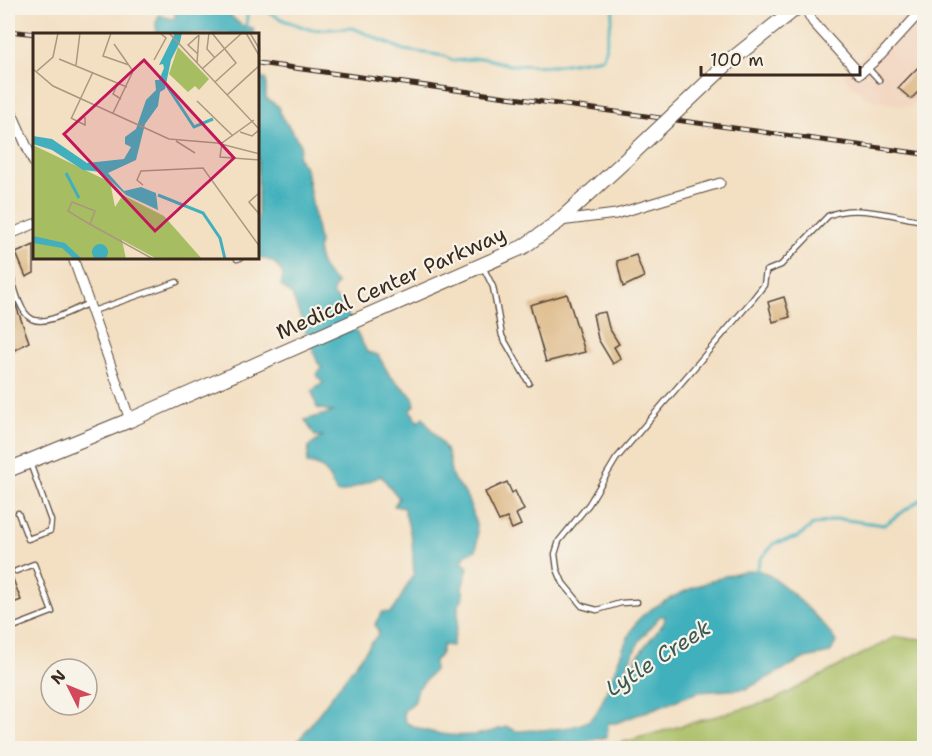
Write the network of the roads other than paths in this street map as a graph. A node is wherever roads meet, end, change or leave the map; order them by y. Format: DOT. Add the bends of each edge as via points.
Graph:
graph roads {
  1 [pos="796,8"];
  2 [pos="805,8"];
  3 [pos="924,8"];
  4 [pos="863,70"];
  5 [pos="879,80"];
  6 [pos="8,104"];
  7 [pos="33,162"];
  8 [pos="720,183"];
  9 [pos="924,221"];
  10 [pos="558,222"];
  11 [pos="33,224"];
  12 [pos="8,236"];
  13 [pos="74,260"];
  14 [pos="8,265"];
  15 [pos="483,267"];
  16 [pos="177,282"];
  17 [pos="91,307"];
  18 [pos="529,383"];
  19 [pos="130,420"];
  20 [pos="29,461"];
  21 [pos="8,470"];
  22 [pos="18,513"];
  23 [pos="16,572"];
  24 [pos="637,602"];
  25 [pos="8,629"];
  1 -- 10 [label="main road, Medical Center Parkway, bridge" via="731,60"];
  2 -- 4 [label="street" via="813,22"];
  3 -- 4 [label="street"];
  4 -- 5 [label="lane"];
  6 -- 7 [label="street"];
  8 -- 10 [label="street" via="616,214"];
  9 -- 24 [label="lane" via="864,212 837,211 828,216 781,265 766,271 764,285 753,299 616,459 589,504 559,541 555,554 563,583 582,606 597,610"];
  10 -- 15 [label="main road, Medical Center Parkway" via="523,248"];
  11 -- 12 [label="street"];
  13 -- 17 [label="street"];
  14 -- 17 [label="lane" via="15,294 26,316 36,322 55,320"];
  15 -- 18 [label="lane" via="494,287 502,336"];
  15 -- 19 [label="main road, Medical Center Parkway"];
  16 -- 17 [label="lane"];
  17 -- 19 [label="street"];
  19 -- 20 [label="main road, Medical Center Parkway"];
  20 -- 21 [label="main road, Medical Center Parkway"];
  20 -- 22 [label="lane" via="51,521 50,531 28,539"];
  23 -- 25 [label="lane" via="34,564 52,612"];
}
